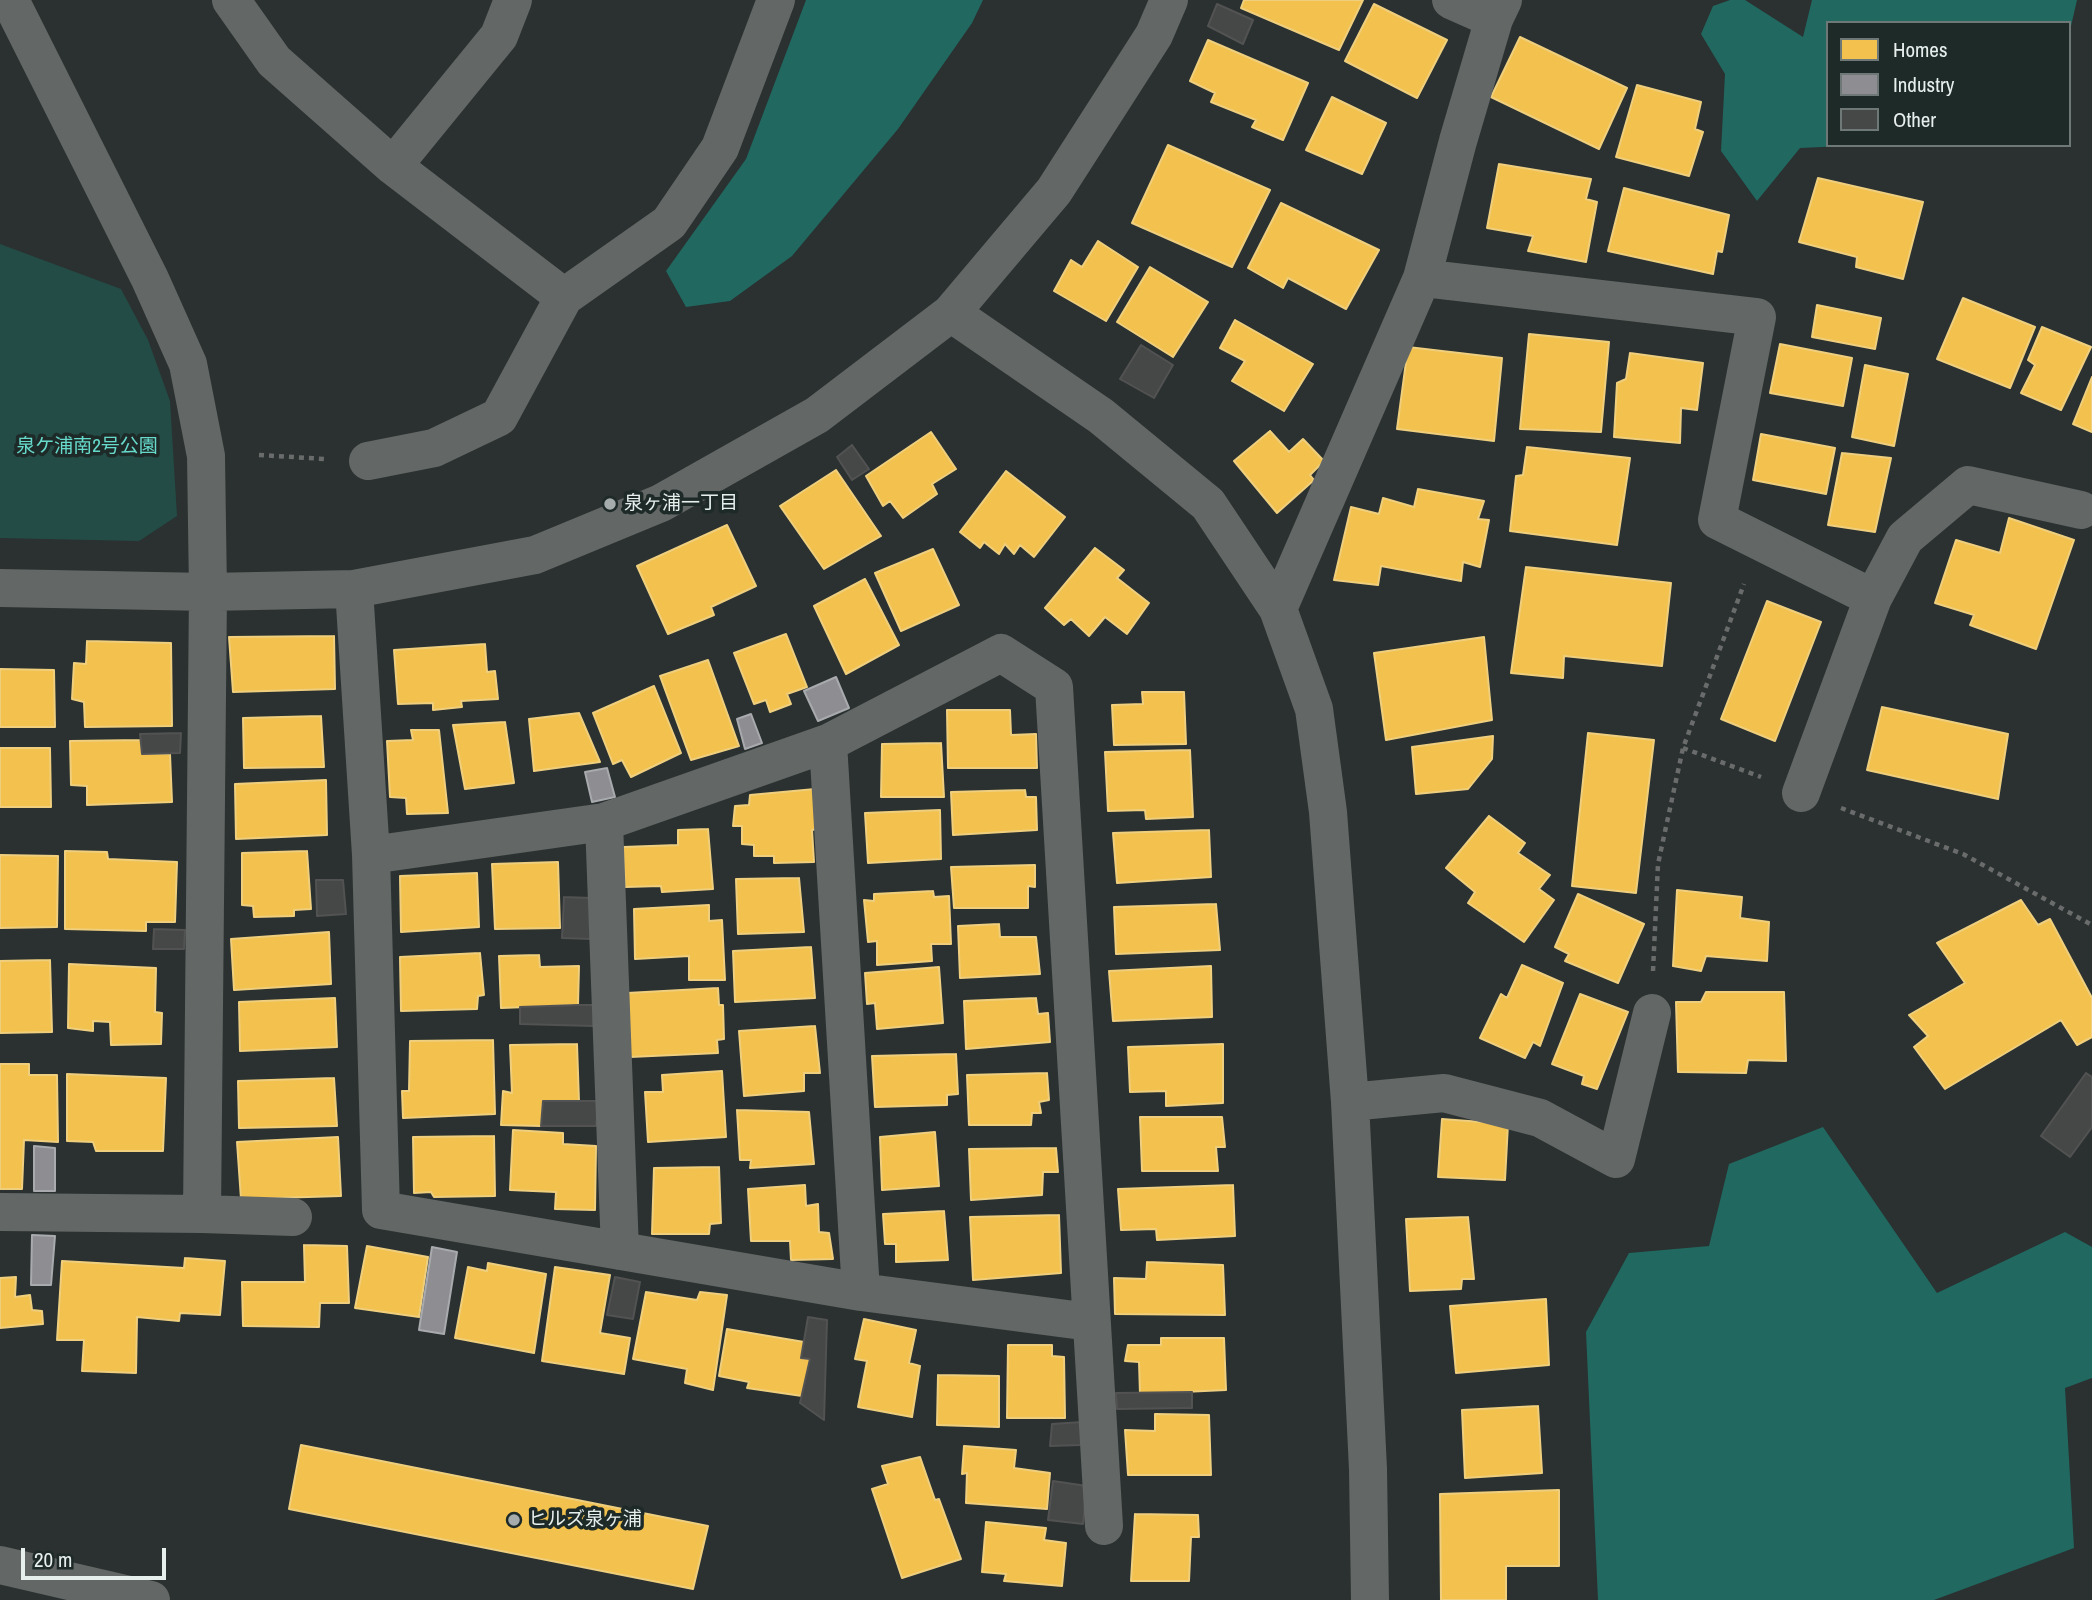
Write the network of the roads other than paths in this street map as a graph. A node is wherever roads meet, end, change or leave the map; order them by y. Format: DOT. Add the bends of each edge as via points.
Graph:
graph roads {
  1 [pos="10,0"];
  2 [pos="231,0"];
  3 [pos="513,0"];
  4 [pos="776,0"];
  5 [pos="1169,0"];
  6 [pos="1451,0"];
  7 [pos="1498,9"];
  8 [pos="393,166"];
  9 [pos="1422,278"];
  10 [pos="564,297"];
  11 [pos="951,313"];
  12 [pos="368,461"];
  13 [pos="2081,510"];
  14 [pos="0,588"];
  15 [pos="354,589"];
  16 [pos="208,592"];
  17 [pos="1872,598"];
  18 [pos="1279,609"];
  19 [pos="828,743"];
  20 [pos="1801,793"];
  21 [pos="604,822"];
  22 [pos="371,855"];
  23 [pos="1653,1013"];
  24 [pos="1350,1102"];
  25 [pos="0,1212"];
  26 [pos="202,1214"];
  27 [pos="293,1217"];
  28 [pos="620,1251"];
  29 [pos="861,1292"];
  30 [pos="1090,1322"];
  31 [pos="1104,1526"];
  32 [pos="0,1565"];
  33 [pos="151,1600"];
  34 [pos="1370,1600"];
  1 -- 16 [label="street" via="188,364 206,456"];
  2 -- 8 [label="street" via="274,61"];
  3 -- 8 [label="street" via="499,36"];
  4 -- 10 [label="street" via="720,148 669,223"];
  5 -- 11 [label="street" via="1154,35 1054,191"];
  6 -- 7 [label="street"];
  7 -- 9 [label="street"];
  8 -- 10 [label="street"];
  9 -- 17 [label="street" via="1757,317 1717,520"];
  9 -- 18 [label="street"];
  10 -- 12 [label="street" via="499,417 434,448"];
  11 -- 15 [label="street" via="817,415 661,503 535,555"];
  11 -- 18 [label="street" via="1101,416 1208,504"];
  13 -- 17 [label="street" via="1968,485 1905,538"];
  14 -- 16 [label="street"];
  15 -- 16 [label="street"];
  15 -- 22 [label="street"];
  16 -- 26 [label="street"];
  17 -- 20 [label="street"];
  18 -- 24 [label="street" via="1314,709 1328,812"];
  19 -- 21 [label="street"];
  19 -- 29 [label="street"];
  19 -- 30 [label="street" via="1001,653 1054,687"];
  21 -- 22 [label="street"];
  21 -- 28 [label="street"];
  22 -- 28 [label="street" via="381,1210"];
  23 -- 24 [label="street" via="1616,1159 1540,1118 1444,1093"];
  24 -- 34 [label="street"];
  25 -- 26 [label="street"];
  26 -- 27 [label="street"];
  28 -- 29 [label="street"];
  29 -- 30 [label="street"];
  30 -- 31 [label="street"];
  32 -- 33 [label="street"];
}
